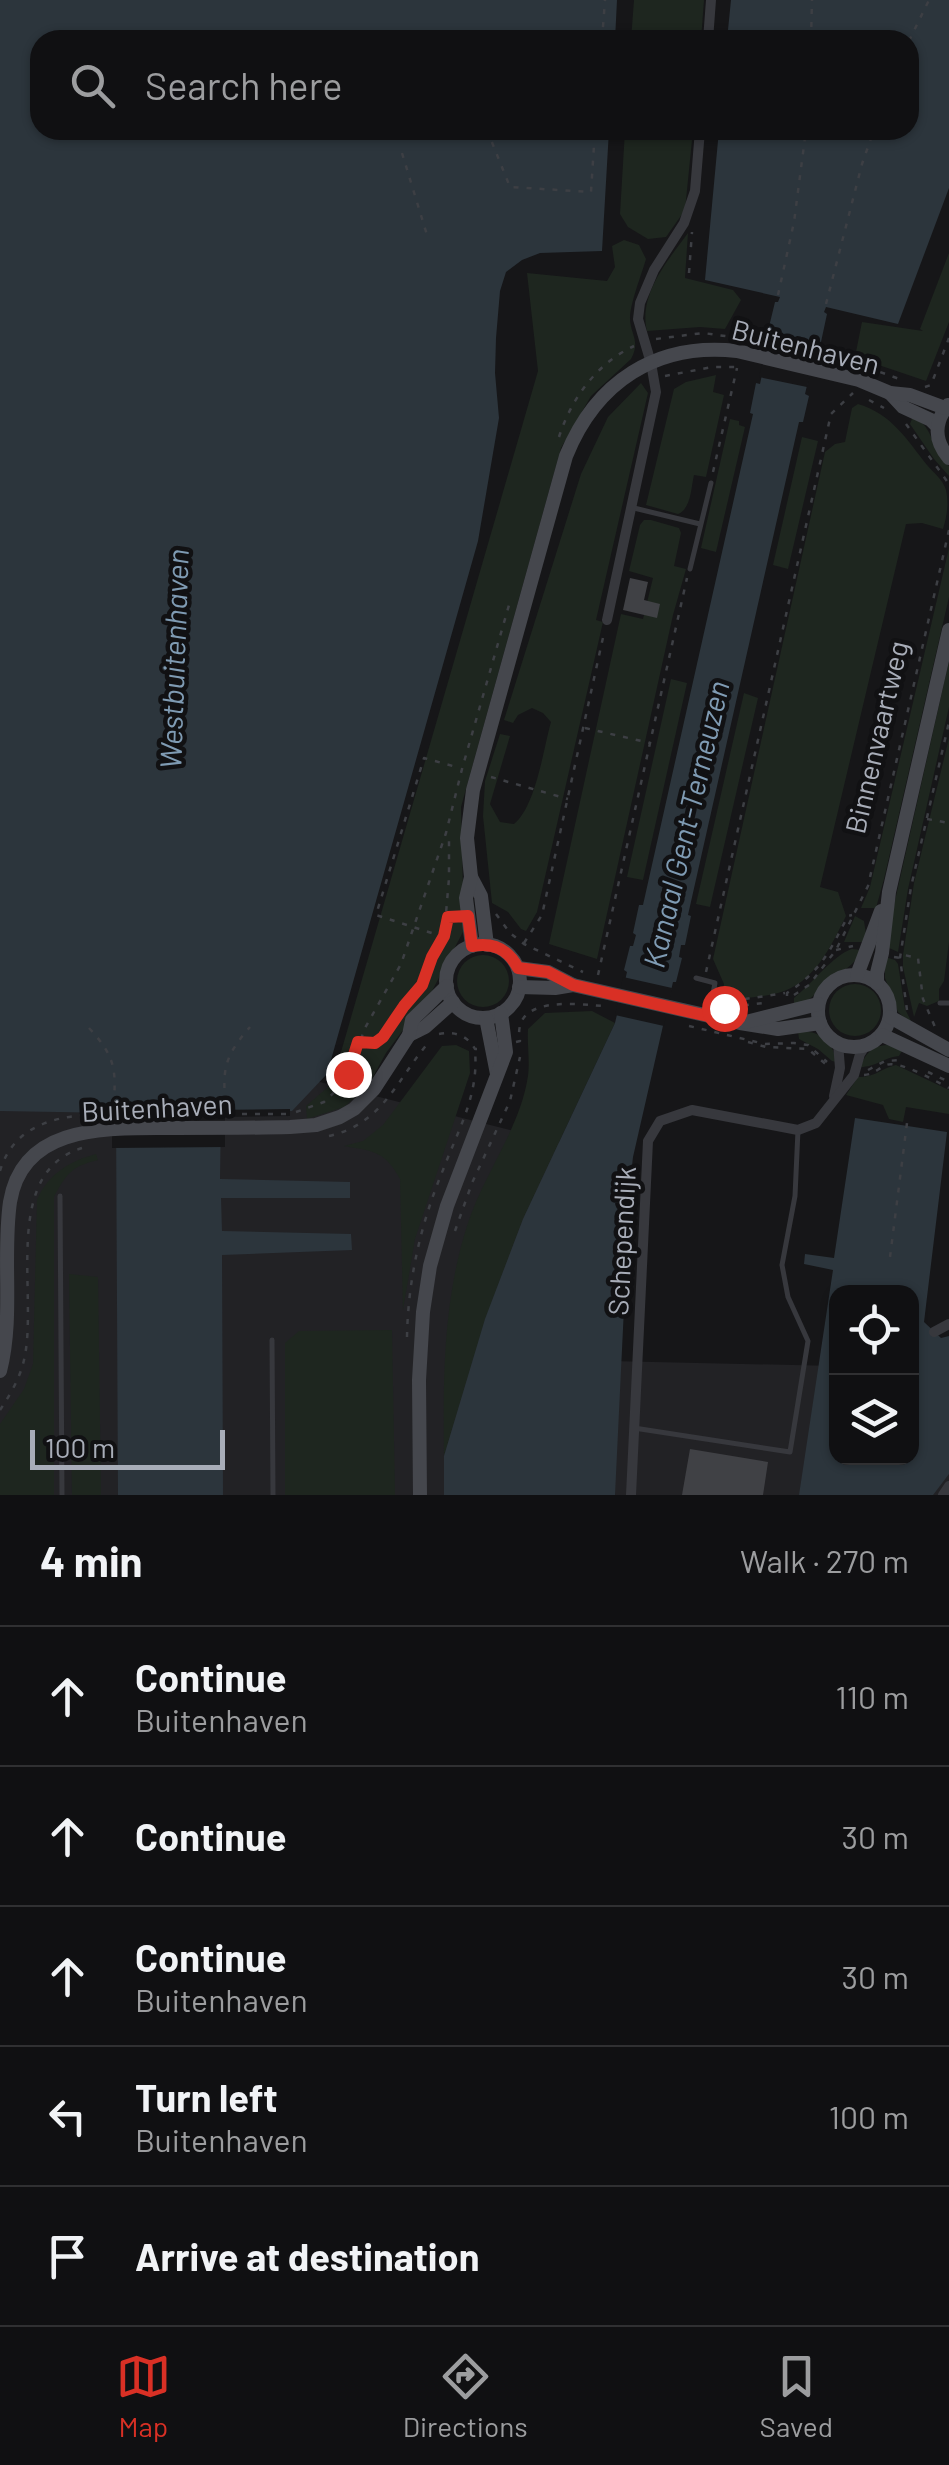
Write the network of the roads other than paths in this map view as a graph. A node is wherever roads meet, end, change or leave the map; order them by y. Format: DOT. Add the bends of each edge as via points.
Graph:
graph roads {
  1 [pos="711,0"];
  2 [pos="709,30"];
  3 [pos="699,140"];
  4 [pos="651,363"];
  5 [pos="890,393"];
  6 [pos="947,407"];
  7 [pos="937,426"];
  8 [pos="949,458"];
  9 [pos="711,483"];
  10 [pos="631,507"];
  11 [pos="700,524"];
  12 [pos="690,569"];
  13 [pos="607,620"];
  14 [pos="949,630"];
  15 [pos="471,877"];
  16 [pos="889,892"];
  17 [pos="479,946"];
  18 [pos="518,968"];
  19 [pos="858,974"];
  20 [pos="578,978"];
  21 [pos="700,979"];
  22 [pos="877,983"];
  23 [pos="447,986"];
  24 [pos="520,987"];
  25 [pos="453,1002"];
  26 [pos="949,1002"];
  27 [pos="940,1003"];
  28 [pos="818,1004"];
  29 [pos="501,1013"];
  30 [pos="707,1013"];
  31 [pos="890,1016"];
  32 [pos="486,1018"];
  33 [pos="820,1023"];
  34 [pos="740,1024"];
  35 [pos="882,1034"];
  36 [pos="409,1035"];
  37 [pos="506,1044"];
  38 [pos="838,1044"];
  39 [pos="866,1045"];
  40 [pos="949,1050"];
  41 [pos="949,1066"];
  42 [pos="833,1102"];
  43 [pos="798,1130"];
  44 [pos="60,1196"];
  45 [pos="949,1324"];
  46 [pos="934,1332"];
  47 [pos="272,1340"];
  48 [pos="0,1371"];
  49 [pos="634,1428"];
  50 [pos="949,1486"];
  51 [pos="62,1495"];
  52 [pos="272,1495"];
  53 [pos="420,1495"];
  54 [pos="631,1495"];
  55 [pos="943,1495"];
  1 -- 2 [label="street"];
  3 -- 4 [label="street" via="684,223 640,303"];
  4 -- 5 [label="main road, Buitenhaven" via="701,350 737,351"];
  4 -- 10 [label="street" via="654,410"];
  4 -- 15 [label="main road, Buitenhaven" via="600,400 566,456 492,724 469,771"];
  5 -- 6 [label="main road, Buitenhaven"];
  5 -- 7 [label="main road, Buitenhaven"];
  6 -- 7 [label="main road"];
  7 -- 8 [label="main road"];
  9 -- 11 [label="lane"];
  10 -- 11 [label="lane"];
  10 -- 13 [label="street"];
  11 -- 12 [label="lane"];
  14 -- 16 [label="main road, Binnenvaartweg"];
  15 -- 17 [label="main road, Buitenhaven" via="466,898"];
  15 -- 17 [label="main road, Buitenhaven" via="481,896"];
  16 -- 19 [label="main road, Binnenvaartweg"];
  16 -- 22 [label="main road, Binnenvaartweg"];
  17 -- 18 [label="main road" via="502,950"];
  17 -- 23 [label="main road" via="453,960"];
  18 -- 20 [label="main road"];
  18 -- 24 [label="main road"];
  19 -- 22 [label="main road"];
  19 -- 28 [label="main road" via="837,979"];
  20 -- 24 [label="main road" via="554,988"];
  20 -- 30 [label="main road" via="619,995"];
  21 -- 30 [label="lane" via="715,984"];
  22 -- 31 [label="main road" via="886,992"];
  23 -- 25 [label="main road"];
  23 -- 36 [label="main road, Buitenhaven" via="412,1020"];
  24 -- 29 [label="main road"];
  25 -- 32 [label="main road"];
  25 -- 36 [label="main road, Buitenhaven"];
  26 -- 27 [label="lane"];
  28 -- 33 [label="main road"];
  28 -- 34 [label="main road"];
  29 -- 32 [label="main road"];
  29 -- 37 [label="main road"];
  30 -- 34 [label="main road"];
  31 -- 35 [label="main road"];
  31 -- 40 [label="main road"];
  32 -- 37 [label="main road"];
  33 -- 34 [label="main road" via="778,1030"];
  33 -- 38 [label="main road"];
  35 -- 39 [label="main road"];
  35 -- 41 [label="main road"];
  36 -- 48 [label="main road, Buitenhaven" via="374,1089 340,1117 316,1125 112,1121 52,1143 26,1163 10,1202"];
  37 -- 53 [label="main road" via="430,1266 420,1356"];
  38 -- 39 [label="main road"];
  38 -- 42 [label="street"];
  39 -- 42 [label="street"];
  42 -- 43 [label="street" via="816,1123"];
  43 -- 49 [label="street, Schependijk" via="692,1110 660,1121 648,1141"];
  43 -- 49 [label="lane" via="782,1264 808,1341 790,1452"];
  44 -- 51 [label="lane"];
  45 -- 46 [label="street"];
  47 -- 52 [label="lane"];
  49 -- 54 [label="street, Schependijk"];
  50 -- 55 [label="street"];
}
